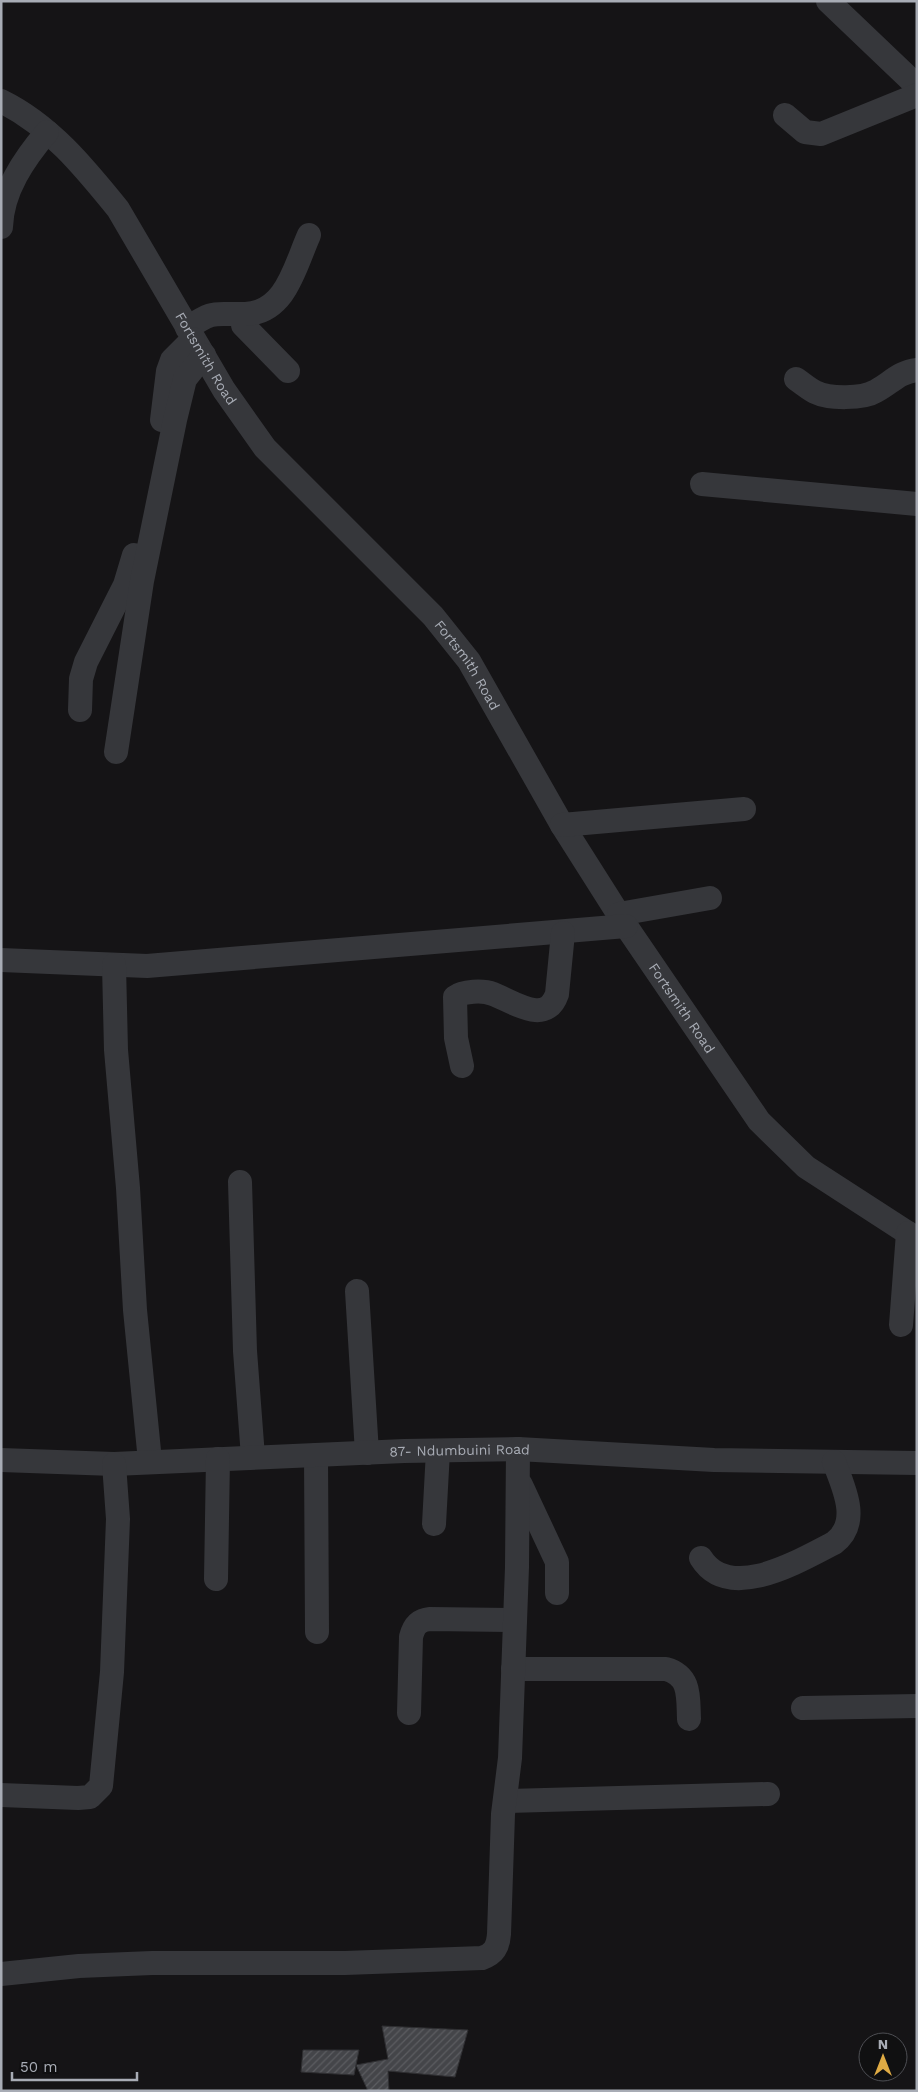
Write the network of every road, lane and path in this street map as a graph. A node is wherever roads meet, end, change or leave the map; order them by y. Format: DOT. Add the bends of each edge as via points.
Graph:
graph roads {
  1 [pos="828,1"];
  2 [pos="917,86"];
  3 [pos="917,95"];
  4 [pos="1,101"];
  5 [pos="785,115"];
  6 [pos="47,132"];
  7 [pos="1,227"];
  8 [pos="309,235"];
  9 [pos="243,314"];
  10 [pos="195,341"];
  11 [pos="917,370"];
  12 [pos="288,371"];
  13 [pos="796,379"];
  14 [pos="702,484"];
  15 [pos="917,504"];
  16 [pos="80,710"];
  17 [pos="116,752"];
  18 [pos="744,809"];
  19 [pos="562,825"];
  20 [pos="710,898"];
  21 [pos="623,920"];
  22 [pos="563,933"];
  23 [pos="1,960"];
  24 [pos="114,965"];
  25 [pos="462,1066"];
  26 [pos="240,1182"];
  27 [pos="912,1236"];
  28 [pos="357,1291"];
  29 [pos="901,1325"];
  30 [pos="518,1449"];
  31 [pos="438,1451"];
  32 [pos="367,1453"];
  33 [pos="316,1455"];
  34 [pos="253,1457"];
  35 [pos="218,1458"];
  36 [pos="1,1460"];
  37 [pos="150,1461"];
  38 [pos="834,1462"];
  39 [pos="917,1463"];
  40 [pos="114,1464"];
  41 [pos="518,1478"];
  42 [pos="434,1524"];
  43 [pos="701,1558"];
  44 [pos="216,1579"];
  45 [pos="557,1593"];
  46 [pos="515,1620"];
  47 [pos="316,1632"];
  48 [pos="513,1669"];
  49 [pos="917,1706"];
  50 [pos="803,1708"];
  51 [pos="410,1713"];
  52 [pos="688,1719"];
  53 [pos="768,1794"];
  54 [pos="1,1795"];
  55 [pos="505,1801"];
  56 [pos="1,1974"];
  1 -- 2 [label="street"];
  3 -- 5 [label="street" via="820,134 805,132"];
  4 -- 6 [label="street, Fortsmith Road" via="21,111"];
  6 -- 7 [label="street" via="26,158 10,190 2,210"];
  6 -- 10 [label="street, Fortsmith Road" via="65,147 118,208"];
  8 -- 9 [label="street" via="283,294 268,309"];
  9 -- 10 [label="street" via="213,313"];
  9 -- 12 [label="street" via="243,325"];
  10 -- 16 [label="street" via="172,360 168,371 160,432 132,568 86,662 81,679"];
  10 -- 17 [label="street" via="175,420 142,582"];
  10 -- 19 [label="street, Fortsmith Road" via="224,390 265,448 433,616 469,661"];
  11 -- 13 [label="street" via="899,374 878,391 862,396 816,393"];
  14 -- 15 [label="street"];
  18 -- 19 [label="street"];
  19 -- 21 [label="street, Fortsmith Road"];
  20 -- 21 [label="street"];
  21 -- 22 [label="street"];
  21 -- 27 [label="street, Fortsmith Road" via="759,1120 806,1166"];
  22 -- 24 [label="street" via="147,966"];
  22 -- 25 [label="street" via="557,994 548,1008 514,1005 484,992 455,997 456,1038"];
  23 -- 24 [label="street"];
  24 -- 37 [label="street" via="116,1050"];
  26 -- 34 [label="street" via="245,1351"];
  27 -- 29 [label="street"];
  28 -- 32 [label="street"];
  30 -- 31 [label="street, 87- Ndumbuini Road"];
  30 -- 38 [label="street, 87- Ndumbuini Road" via="714,1460"];
  30 -- 41 [label="street"];
  31 -- 32 [label="street, 87- Ndumbuini Road"];
  31 -- 42 [label="street"];
  32 -- 33 [label="street, 87- Ndumbuini Road"];
  33 -- 34 [label="street, 87- Ndumbuini Road"];
  33 -- 47 [label="street"];
  34 -- 35 [label="street, 87- Ndumbuini Road"];
  35 -- 37 [label="street, 87- Ndumbuini Road"];
  35 -- 44 [label="street"];
  36 -- 40 [label="street, 87- Ndumbuini Road"];
  37 -- 40 [label="street, 87- Ndumbuini Road"];
  38 -- 39 [label="street, 87- Ndumbuini Road"];
  38 -- 43 [label="street" via="850,1515 842,1537 834,1543 755,1577 718,1575 706,1567"];
  40 -- 54 [label="street" via="118,1519 112,1672 101,1786 90,1796 78,1798"];
  41 -- 45 [label="street" via="555,1557"];
  41 -- 46 [label="street"];
  46 -- 48 [label="street"];
  46 -- 51 [label="street" via="430,1619 413,1628"];
  48 -- 52 [label="street" via="666,1669 685,1681"];
  48 -- 55 [label="street"];
  49 -- 50 [label="street"];
  53 -- 55 [label="street"];
  55 -- 56 [label="street" via="498,1942 493,1953 482,1958 345,1963 152,1963"];
}
